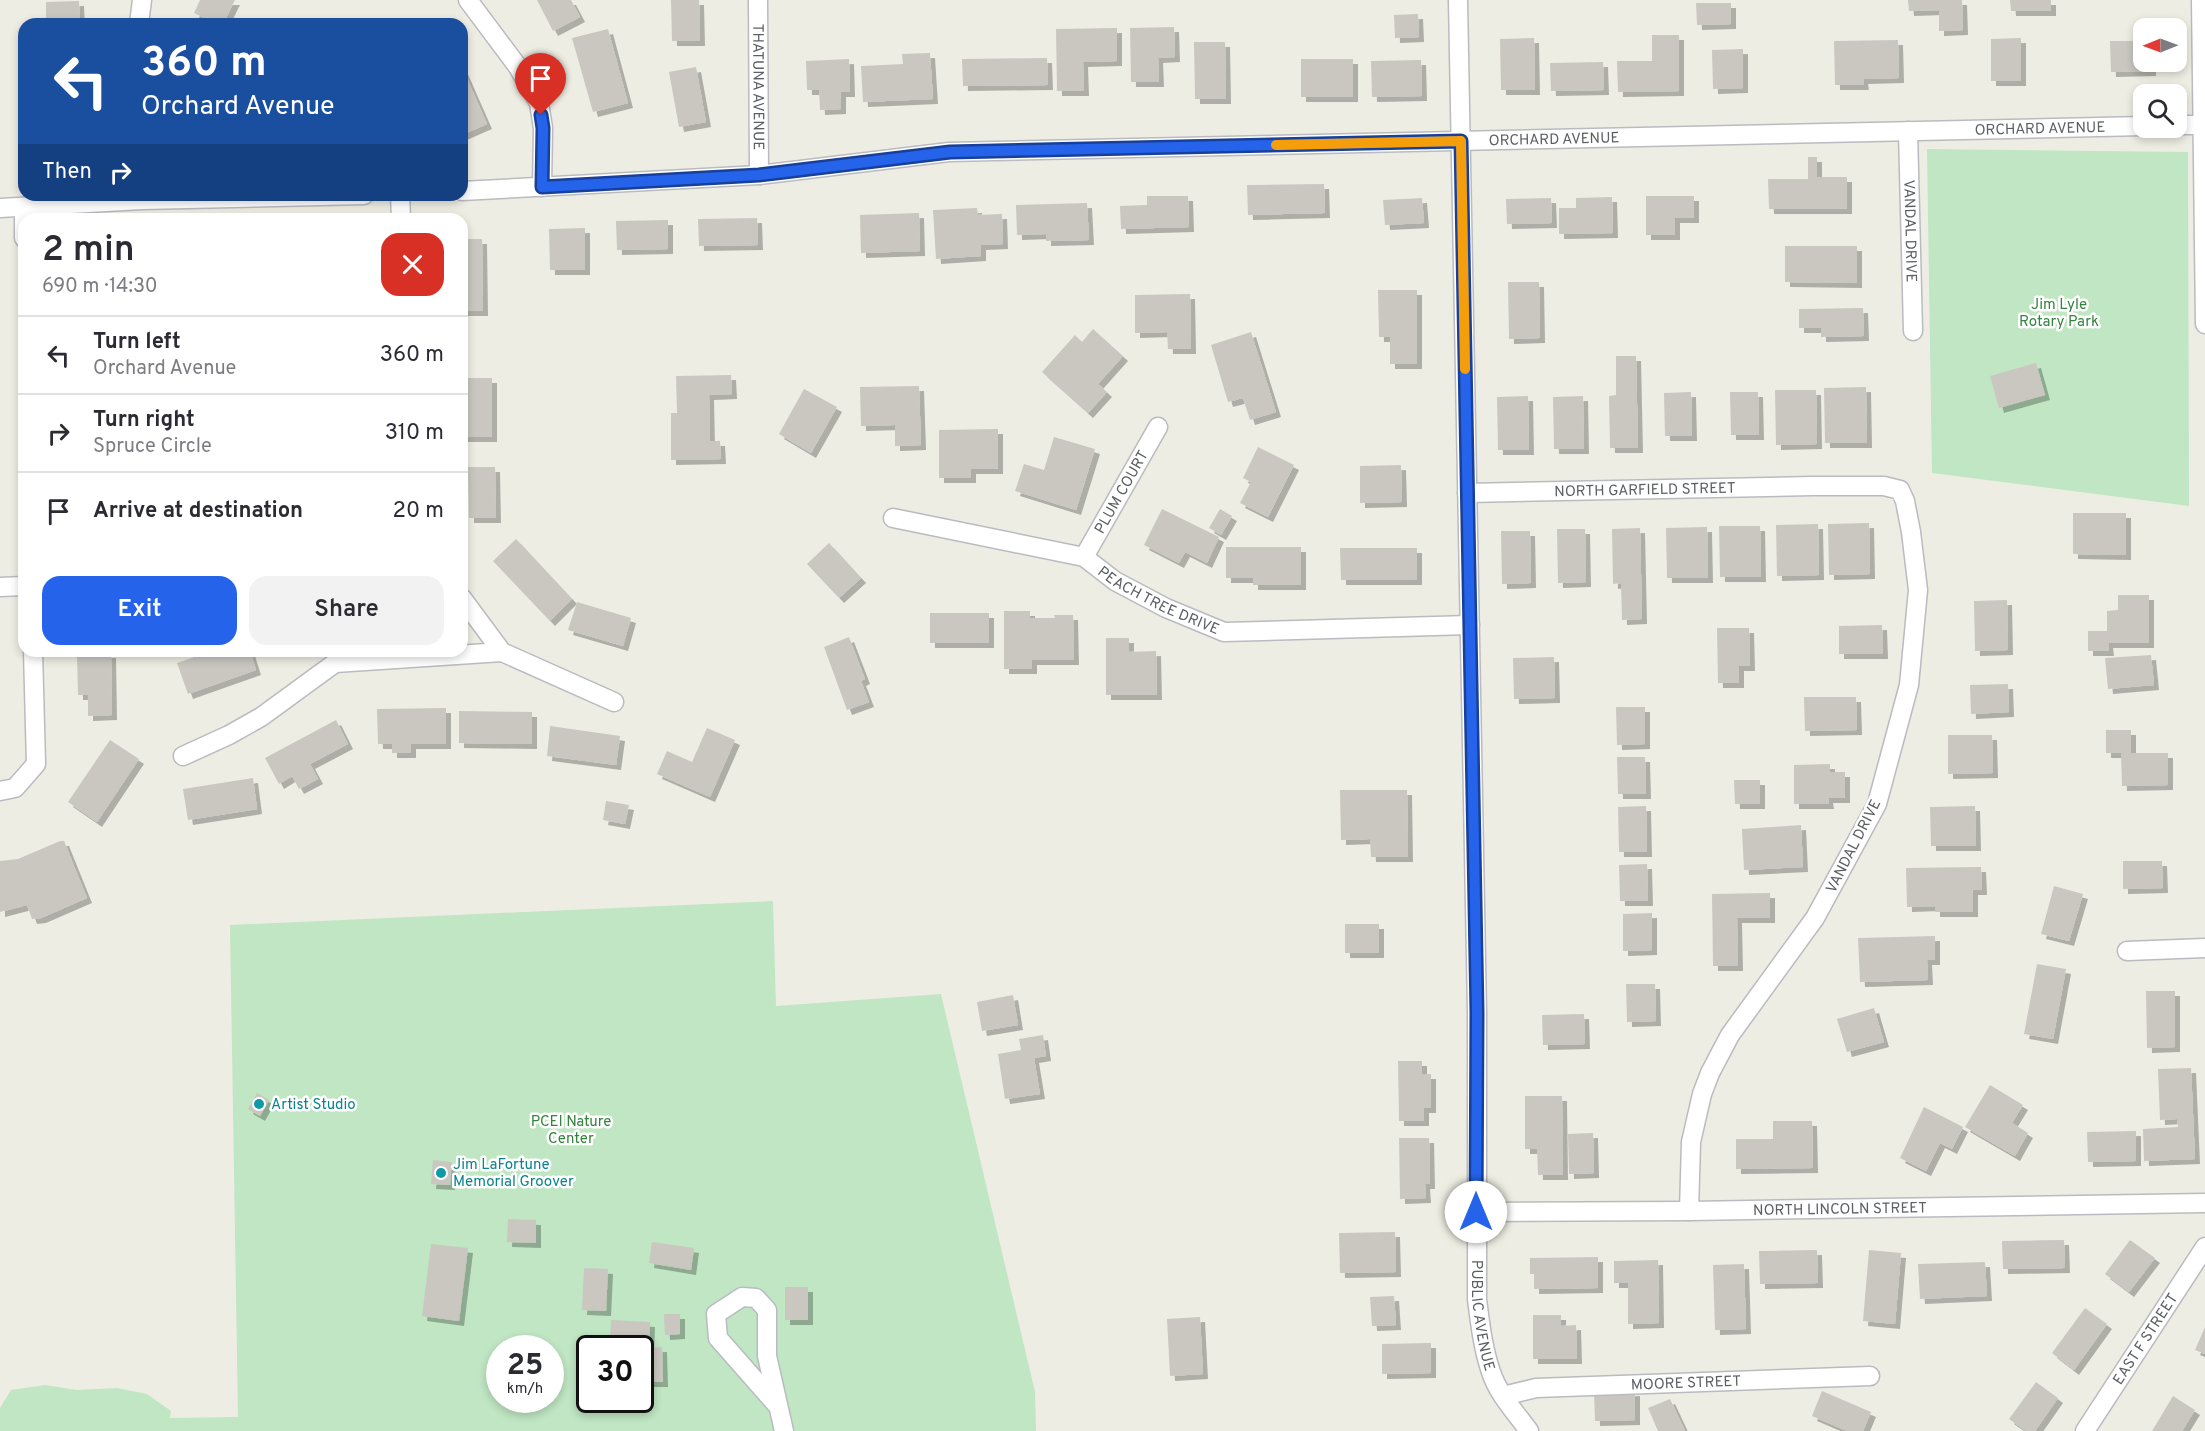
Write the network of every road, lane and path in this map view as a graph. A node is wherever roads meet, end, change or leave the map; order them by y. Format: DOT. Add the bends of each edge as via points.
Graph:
graph roads {
  1 [pos="142,0"];
  2 [pos="468,0"];
  3 [pos="758,0"];
  4 [pos="1458,0"];
  5 [pos="2201,0"];
  6 [pos="140,18"];
  7 [pos="2187,125"];
  8 [pos="2201,125"];
  9 [pos="2133,126"];
  10 [pos="1908,131"];
  11 [pos="1461,141"];
  12 [pos="759,175"];
  13 [pos="542,187"];
  14 [pos="468,191"];
  15 [pos="103,201"];
  16 [pos="24,207"];
  17 [pos="0,208"];
  18 [pos="24,213"];
  19 [pos="2205,324"];
  20 [pos="1912,331"];
  21 [pos="1158,427"];
  22 [pos="1824,486"];
  23 [pos="1467,493"];
  24 [pos="893,518"];
  25 [pos="1084,556"];
  26 [pos="18,586"];
  27 [pos="0,587"];
  28 [pos="468,606"];
  29 [pos="1470,625"];
  30 [pos="502,652"];
  31 [pos="468,653"];
  32 [pos="33,657"];
  33 [pos="338,657"];
  34 [pos="614,702"];
  35 [pos="183,756"];
  36 [pos="0,791"];
  37 [pos="2205,948"];
  38 [pos="2127,951"];
  39 [pos="2205,1203"];
  40 [pos="1689,1211"];
  41 [pos="1476,1212"];
  42 [pos="2205,1247"];
  43 [pos="1870,1376"];
  44 [pos="1503,1396"];
  45 [pos="776,1404"];
  46 [pos="784,1431"];
  47 [pos="1529,1431"];
  48 [pos="2085,1431"];
  1 -- 6 [label="street"];
  2 -- 13 [label="street" via="518,67 539,103 543,128"];
  3 -- 12 [label="street, THATUNA AVENUE"];
  4 -- 11 [label="street, PUBLIC AVENUE"];
  5 -- 8 [label="street"];
  7 -- 8 [label="street"];
  8 -- 19 [label="street"];
  9 -- 10 [label="street, ORCHARD AVENUE"];
  10 -- 11 [label="street, ORCHARD AVENUE"];
  10 -- 20 [label="street, VANDAL DRIVE"];
  11 -- 12 [label="street, ORCHARD AVENUE" via="950,152"];
  11 -- 23 [label="street, PUBLIC AVENUE"];
  12 -- 13 [label="street, ORCHARD AVENUE"];
  13 -- 14 [label="street, ORCHARD AVENUE"];
  15 -- 16 [label="street"];
  16 -- 17 [label="street"];
  16 -- 18 [label="street"];
  21 -- 25 [label="street, PLUM COURT"];
  22 -- 23 [label="street, NORTH GARFIELD STREET"];
  22 -- 40 [label="street, VANDAL DRIVE" via="1884,486 1900,490 1905,501 1918,590 1909,685 1877,804 1815,918 1730,1035 1710,1073 1691,1142"];
  23 -- 29 [label="street, PUBLIC AVENUE"];
  24 -- 25 [label="street, PEACH TREE DRIVE"];
  25 -- 29 [label="street, PEACH TREE DRIVE" via="1116,581 1166,608 1224,632"];
  26 -- 27 [label="street"];
  28 -- 30 [label="street"];
  29 -- 41 [label="street, PUBLIC AVENUE" via="1477,1012"];
  30 -- 31 [label="street"];
  30 -- 34 [label="street"];
  32 -- 36 [label="street" via="36,764 15,788"];
  33 -- 35 [label="street" via="261,717"];
  37 -- 38 [label="street"];
  39 -- 40 [label="street, NORTH LINCOLN STREET"];
  40 -- 41 [label="street, NORTH LINCOLN STREET"];
  41 -- 44 [label="street, PUBLIC AVENUE" via="1479,1321 1491,1374"];
  42 -- 48 [label="street, EAST F STREET"];
  43 -- 44 [label="street, MOORE STREET" via="1536,1388"];
  44 -- 47 [label="street, PUBLIC AVENUE"];
  45 -- 45 [label="street" via="767,1356 768,1310 756,1298 742,1297 716,1314 718,1338"];
  45 -- 46 [label="street"];
}
